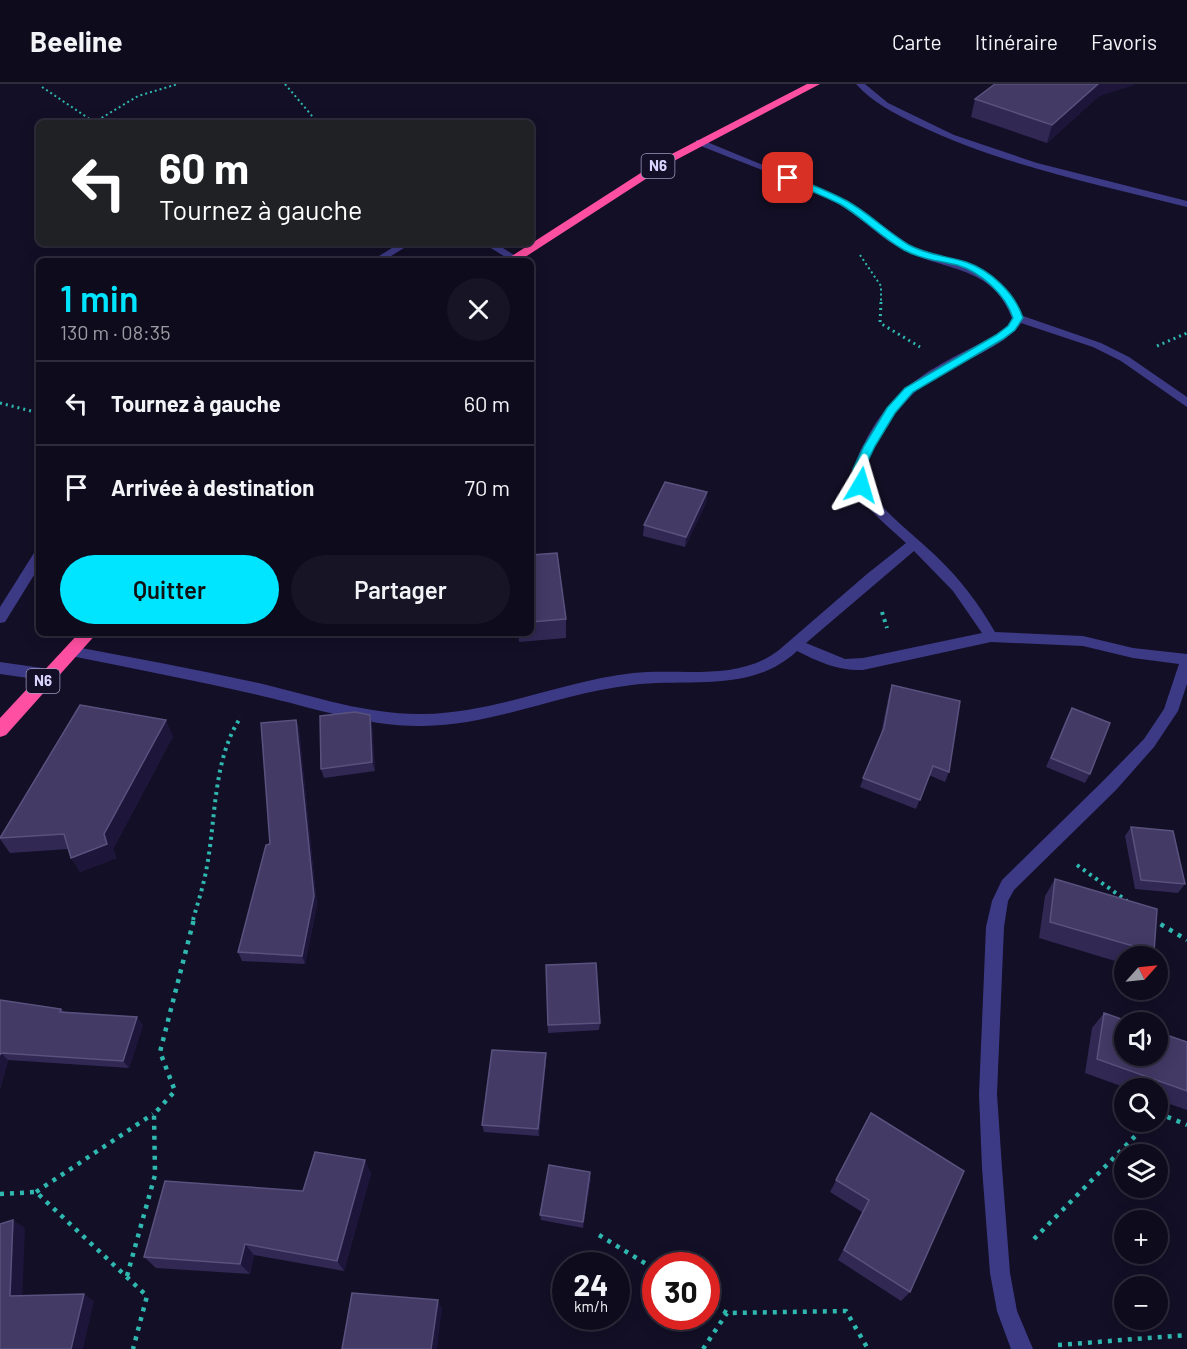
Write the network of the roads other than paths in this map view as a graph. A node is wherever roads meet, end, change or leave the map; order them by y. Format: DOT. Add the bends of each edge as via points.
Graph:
graph roads {
  1 [pos="815,84"];
  2 [pos="860,84"];
  3 [pos="699,142"];
  4 [pos="1187,204"];
  5 [pos="534,245"];
  6 [pos="402,246"];
  7 [pos="492,246"];
  8 [pos="532,246"];
  9 [pos="381,258"];
  10 [pos="510,258"];
  11 [pos="514,258"];
  12 [pos="1018,318"];
  13 [pos="1187,403"];
  14 [pos="914,544"];
  15 [pos="36,561"];
  16 [pos="0,618"];
  17 [pos="86,636"];
  18 [pos="991,638"];
  19 [pos="795,644"];
  20 [pos="71,651"];
  21 [pos="1187,661"];
  22 [pos="0,668"];
  23 [pos="49,675"];
  24 [pos="0,730"];
  25 [pos="1021,1348"];
  1 -- 3 [label="highway, N6"];
  2 -- 4 [label="street" via="885,105 951,137 1034,165"];
  3 -- 5 [label="highway, N6"];
  3 -- 12 [label="street" via="843,203 923,255 963,264 988,277 1007,297"];
  6 -- 9 [label="street"];
  7 -- 10 [label="street"];
  8 -- 11 [label="highway, N6"];
  12 -- 13 [label="street" via="1097,345 1125,359"];
  12 -- 14 [label="street" via="1000,337 909,390 869,446 859,469 861,485"];
  14 -- 18 [label="street" via="959,590"];
  14 -- 19 [label="street"];
  15 -- 16 [label="street"];
  17 -- 20 [label="highway, N6"];
  18 -- 19 [label="street" via="845,665"];
  18 -- 21 [label="street" via="1083,641"];
  19 -- 20 [label="street" via="771,663 735,675 631,679 451,719 391,719"];
  20 -- 23 [label="highway, N6"];
  21 -- 25 [label="street" via="1171,711 1149,743 1008,885 1000,901 995,927 988,1094 1000,1273 1007,1311"];
  22 -- 23 [label="street"];
  23 -- 24 [label="highway, N6"];
}
